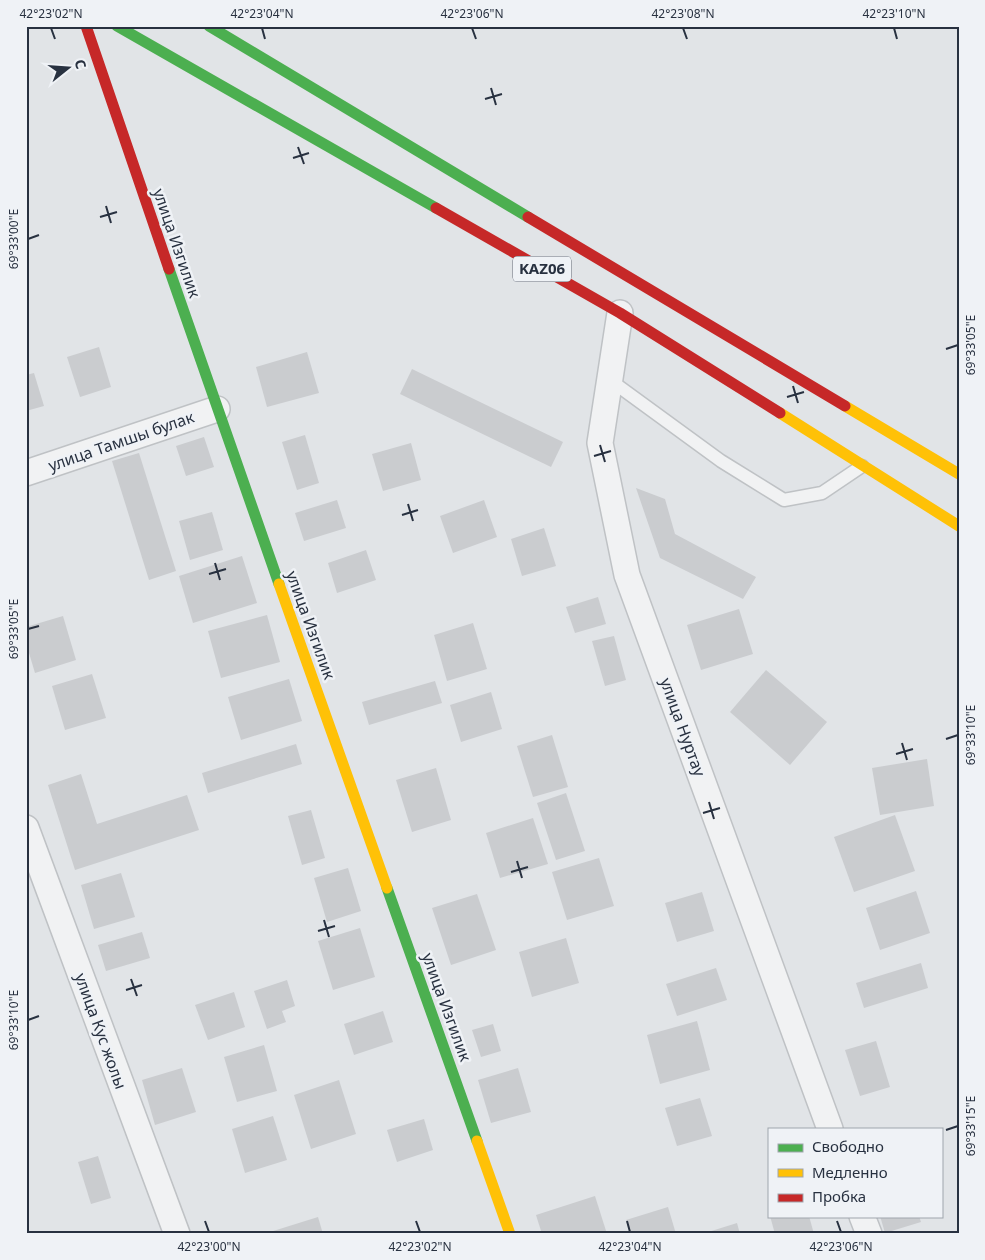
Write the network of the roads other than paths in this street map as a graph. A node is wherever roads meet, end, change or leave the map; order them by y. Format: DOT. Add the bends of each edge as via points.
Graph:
graph roads {
  1 [pos="86,26"];
  2 [pos="117,26"];
  3 [pos="210,26"];
  4 [pos="620,313"];
  5 [pos="610,380"];
  6 [pos="217,409"];
  7 [pos="862,466"];
  8 [pos="26,473"];
  9 [pos="959,474"];
  10 [pos="959,526"];
  11 [pos="26,828"];
  12 [pos="830,1128"];
  13 [pos="863,1218"];
  14 [pos="177,1234"];
  15 [pos="510,1234"];
  16 [pos="869,1234"];
  1 -- 6 [label="main road, улица Изгилик"];
  2 -- 4 [label="main road, KАZ06"];
  3 -- 9 [label="main road, KАZ06"];
  4 -- 5 [label="street, улица Нуртау"];
  4 -- 7 [label="main road, KАZ06"];
  5 -- 7 [label="lane" via="721,461 784,500 822,493"];
  5 -- 12 [label="street, улица Нуртау" via="600,443 627,575"];
  6 -- 8 [label="street, улица Тамшы булак"];
  6 -- 15 [label="main road, улица Изгилик"];
  7 -- 10 [label="main road, KАZ06"];
  11 -- 14 [label="street, улица Кус жолы"];
  13 -- 16 [label="street"];
}
